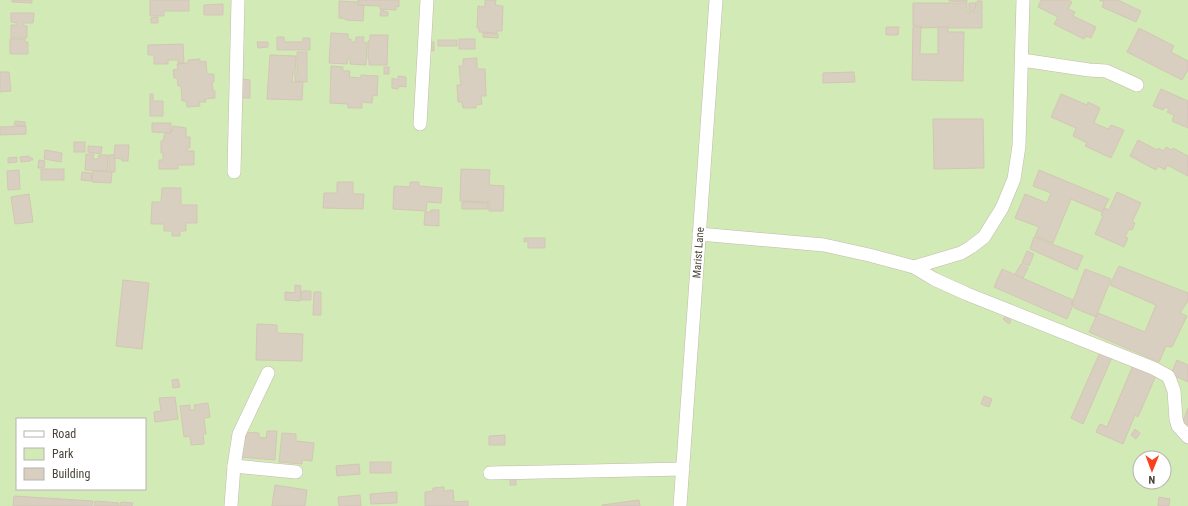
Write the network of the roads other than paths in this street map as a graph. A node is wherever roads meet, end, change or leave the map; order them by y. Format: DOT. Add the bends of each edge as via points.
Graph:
graph roads {
  1 [pos="238,0"];
  2 [pos="427,0"];
  3 [pos="716,0"];
  4 [pos="1023,0"];
  5 [pos="1022,60"];
  6 [pos="1137,85"];
  7 [pos="420,124"];
  8 [pos="234,172"];
  9 [pos="699,234"];
  10 [pos="914,267"];
  11 [pos="268,373"];
  12 [pos="1188,437"];
  13 [pos="234,466"];
  14 [pos="683,468"];
  15 [pos="296,472"];
  16 [pos="490,473"];
  17 [pos="231,506"];
  18 [pos="680,506"];
  1 -- 8 [label="street"];
  2 -- 7 [label="street"];
  3 -- 9 [label="street, Marist Lane"];
  4 -- 5 [label="street"];
  5 -- 6 [label="street" via="1106,71"];
  5 -- 10 [label="street" via="1019,146 1014,179 1002,208 984,237 971,247 961,253"];
  9 -- 10 [label="street" via="824,245"];
  9 -- 14 [label="street, Marist Lane"];
  10 -- 12 [label="street" via="967,294 1168,376 1174,390 1178,426"];
  11 -- 13 [label="street" via="239,434"];
  13 -- 15 [label="street"];
  13 -- 17 [label="street"];
  14 -- 16 [label="street"];
  14 -- 18 [label="street, Marist Lane"];
}
